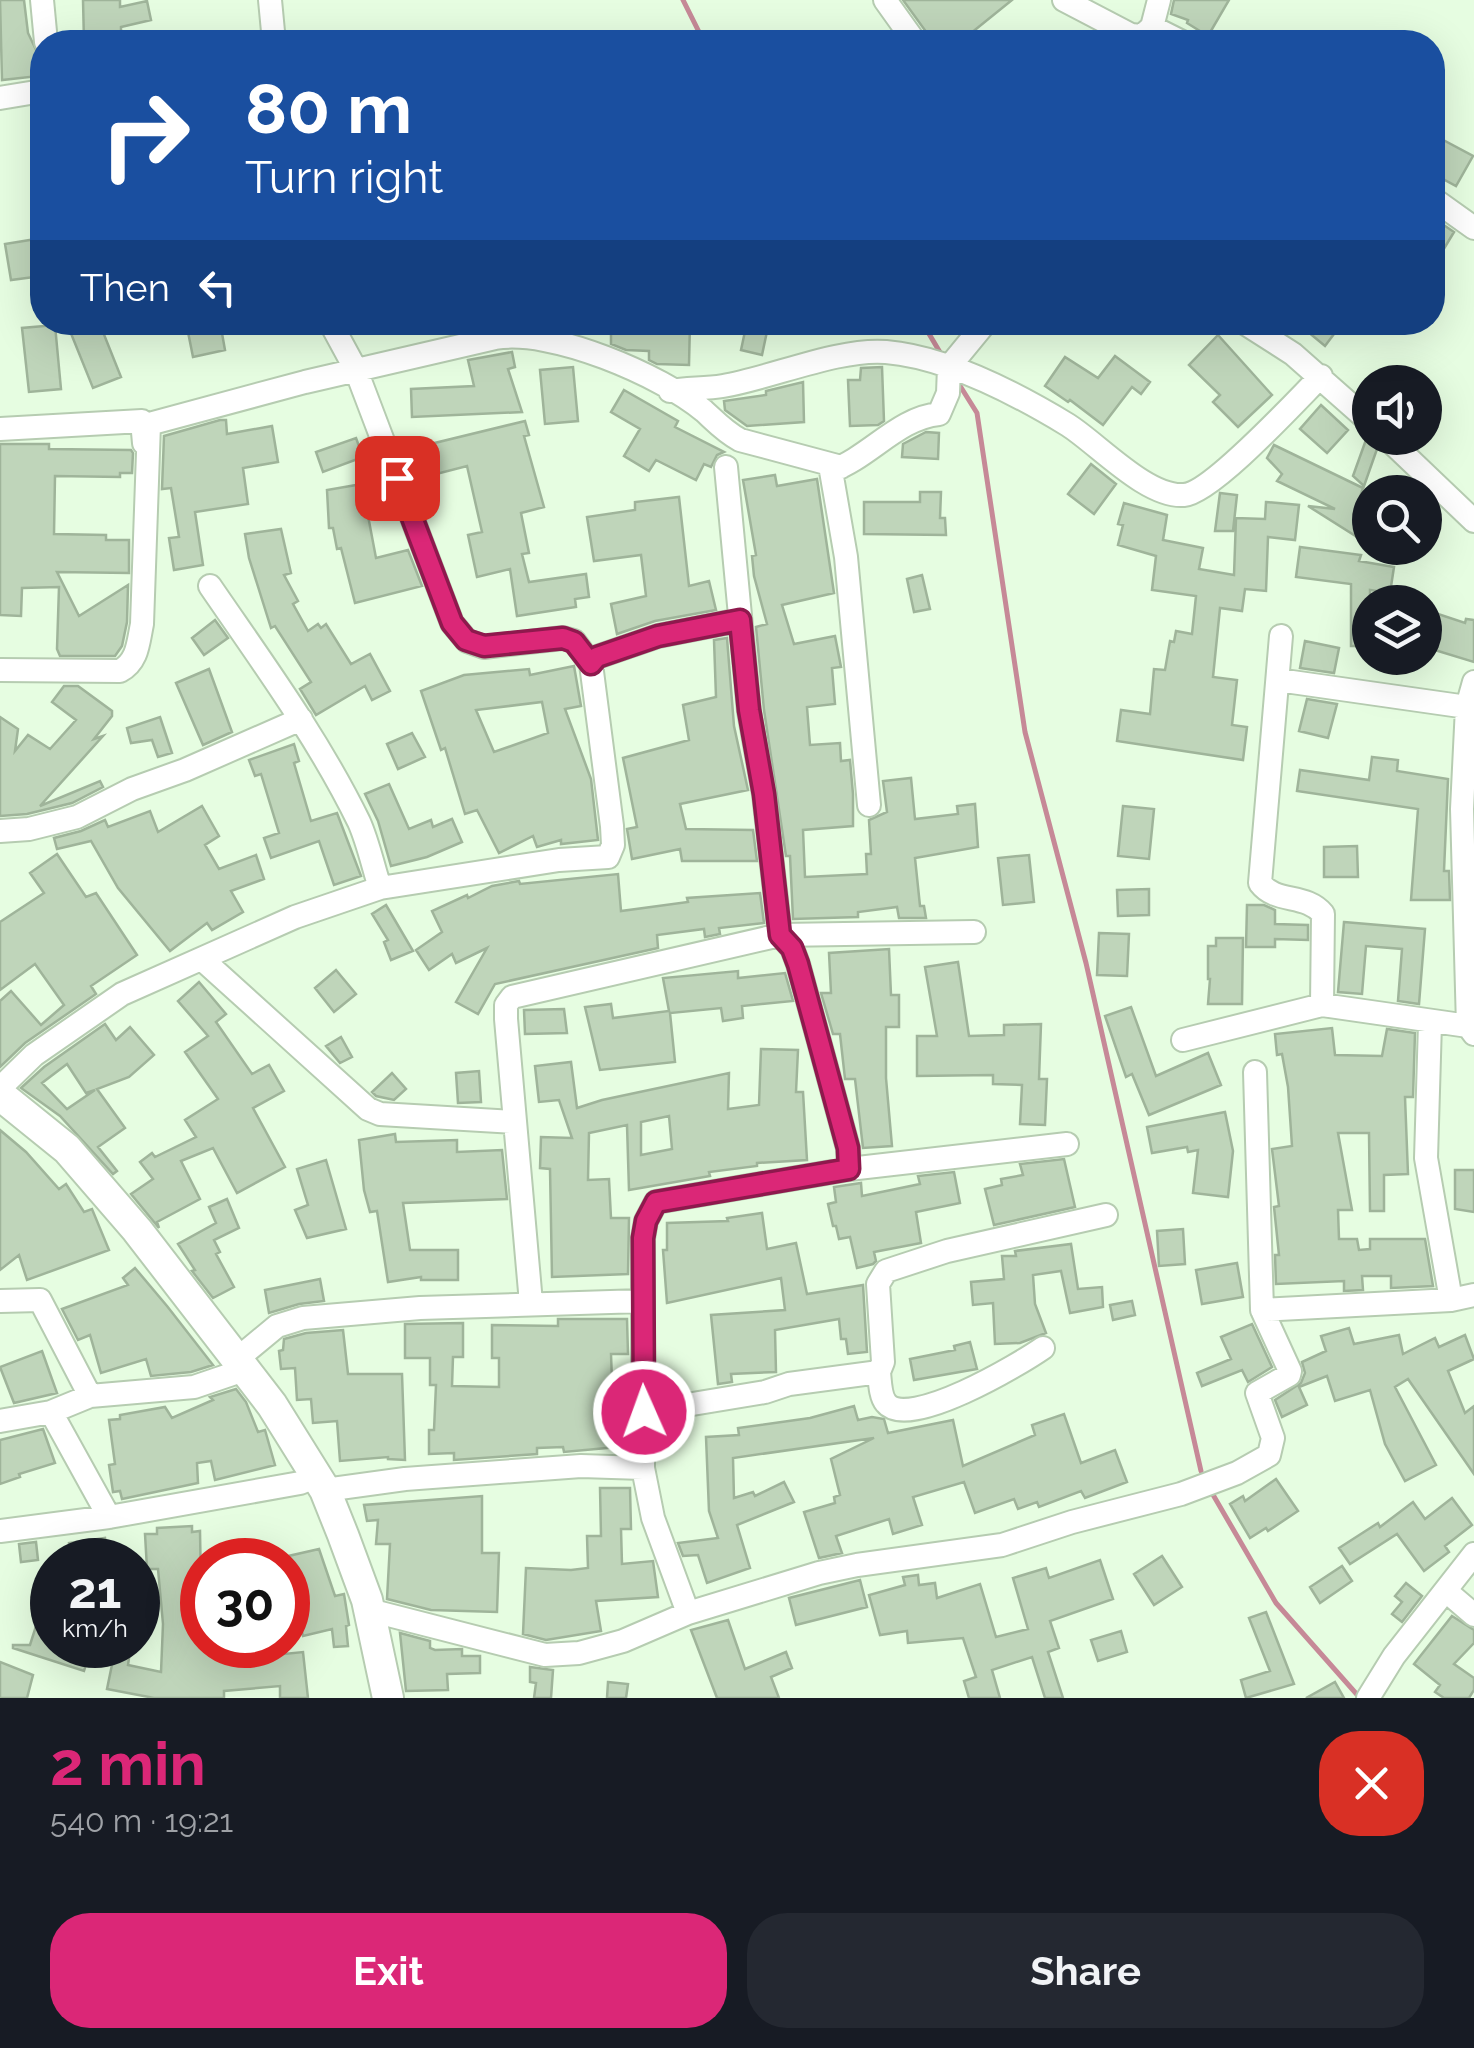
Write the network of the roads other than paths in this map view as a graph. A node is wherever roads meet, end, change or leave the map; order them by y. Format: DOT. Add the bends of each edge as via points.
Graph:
graph roads {
  1 [pos="42,0"];
  2 [pos="270,0"];
  3 [pos="886,0"];
  4 [pos="1064,0"];
  5 [pos="1159,0"];
  6 [pos="1152,27"];
  7 [pos="45,30"];
  8 [pos="273,30"];
  9 [pos="907,30"];
  10 [pos="1122,30"];
  11 [pos="1149,30"];
  12 [pos="1158,30"];
  13 [pos="30,93"];
  14 [pos="0,98"];
  15 [pos="1445,207"];
  16 [pos="1474,228"];
  17 [pos="337,335"];
  18 [pos="975,335"];
  19 [pos="1262,335"];
  20 [pos="949,367"];
  21 [pos="356,370"];
  22 [pos="1320,376"];
  23 [pos="670,391"];
  24 [pos="1352,405"];
  25 [pos="0,429"];
  26 [pos="1405,455"];
  27 [pos="726,467"];
  28 [pos="841,467"];
  29 [pos="147,471"];
  30 [pos="1474,520"];
  31 [pos="210,586"];
  32 [pos="740,620"];
  33 [pos="1281,636"];
  34 [pos="591,664"];
  35 [pos="0,670"];
  36 [pos="1278,680"];
  37 [pos="1474,682"];
  38 [pos="1468,707"];
  39 [pos="301,719"];
  40 [pos="869,805"];
  41 [pos="0,831"];
  42 [pos="380,888"];
  43 [pos="974,932"];
  44 [pos="780,935"];
  45 [pos="203,960"];
  46 [pos="1322,1005"];
  47 [pos="1430,1022"];
  48 [pos="1471,1030"];
  49 [pos="1182,1040"];
  50 [pos="1255,1072"];
  51 [pos="0,1091"];
  52 [pos="513,1122"];
  53 [pos="1067,1144"];
  54 [pos="849,1169"];
  55 [pos="1106,1215"];
  56 [pos="1463,1297"];
  57 [pos="642,1301"];
  58 [pos="0,1302"];
  59 [pos="531,1304"];
  60 [pos="1262,1310"];
  61 [pos="1043,1348"];
  62 [pos="240,1365"];
  63 [pos="878,1372"];
  64 [pos="90,1396"];
  65 [pos="51,1412"];
  66 [pos="644,1412"];
  67 [pos="0,1421"];
  68 [pos="643,1468"];
  69 [pos="320,1484"];
  70 [pos="110,1516"];
  71 [pos="0,1531"];
  72 [pos="1474,1554"];
  73 [pos="1446,1591"];
  74 [pos="369,1610"];
  75 [pos="688,1613"];
  76 [pos="1474,1615"];
  77 [pos="388,1698"];
  78 [pos="1368,1698"];
  1 -- 7 [label="street"];
  2 -- 8 [label="street"];
  3 -- 9 [label="street"];
  4 -- 10 [label="street"];
  5 -- 6 [label="street"];
  6 -- 11 [label="street"];
  6 -- 12 [label="street"];
  13 -- 14 [label="street"];
  15 -- 16 [label="street"];
  17 -- 21 [label="street"];
  18 -- 20 [label="street"];
  19 -- 22 [label="street"];
  20 -- 22 [label="street" via="1023,398 1160,490 1183,495 1200,490"];
  20 -- 23 [label="street" via="883,351"];
  20 -- 28 [label="street" via="939,414 920,416"];
  21 -- 23 [label="street" via="526,335 578,346"];
  21 -- 29 [label="street" via="149,424"];
  21 -- 34 [label="street" via="452,623 466,640 484,646 563,638"];
  22 -- 24 [label="street"];
  23 -- 28 [label="street" via="740,440"];
  25 -- 29 [label="street" via="142,421"];
  26 -- 30 [label="street"];
  27 -- 32 [label="street"];
  28 -- 40 [label="street" via="831,471 846,557"];
  29 -- 35 [label="street" via="142,624 130,666"];
  31 -- 39 [label="street"];
  32 -- 34 [label="street" via="658,636"];
  32 -- 44 [label="street"];
  33 -- 36 [label="street"];
  34 -- 42 [label="street" via="612,826 608,857"];
  36 -- 38 [label="street"];
  36 -- 46 [label="street" via="1260,884 1276,895 1307,900 1322,914"];
  37 -- 38 [label="street"];
  38 -- 48 [label="street" via="1462,809"];
  39 -- 41 [label="street" via="77,817"];
  39 -- 42 [label="street" via="360,824"];
  42 -- 45 [label="street" via="295,917"];
  43 -- 44 [label="street"];
  44 -- 52 [label="street" via="512,997 506,1004"];
  44 -- 54 [label="street" via="798,964"];
  45 -- 51 [label="street" via="122,994 34,1056"];
  45 -- 52 [label="street" via="368,1110"];
  46 -- 47 [label="street"];
  46 -- 49 [label="street"];
  47 -- 48 [label="street"];
  47 -- 56 [label="street" via="1426,1158"];
  50 -- 60 [label="street"];
  51 -- 62 [label="street" via="67,1150"];
  52 -- 59 [label="street"];
  53 -- 54 [label="street"];
  54 -- 57 [label="street" via="656,1202 643,1238"];
  55 -- 63 [label="street" via="886,1271 878,1284"];
  56 -- 60 [label="street"];
  57 -- 59 [label="street"];
  57 -- 66 [label="street"];
  58 -- 64 [label="street" via="40,1300"];
  59 -- 62 [label="street" via="304,1318 276,1326"];
  60 -- 75 [label="street" via="1289,1375 1257,1393 1273,1438 1269,1455 1237,1473 1002,1546 838,1569"];
  61 -- 63 [label="street" via="921,1410 889,1406"];
  62 -- 64 [label="street" via="194,1387"];
  62 -- 69 [label="street"];
  63 -- 66 [label="street"];
  64 -- 65 [label="street"];
  65 -- 67 [label="street"];
  65 -- 70 [label="street"];
  66 -- 68 [label="street"];
  68 -- 69 [label="street" via="581,1466"];
  68 -- 75 [label="street" via="653,1518"];
  69 -- 70 [label="street"];
  69 -- 74 [label="street"];
  70 -- 71 [label="street"];
  72 -- 73 [label="street"];
  73 -- 76 [label="street"];
  73 -- 78 [label="street"];
  74 -- 75 [label="street" via="544,1656 623,1641"];
  74 -- 77 [label="street"];
}
